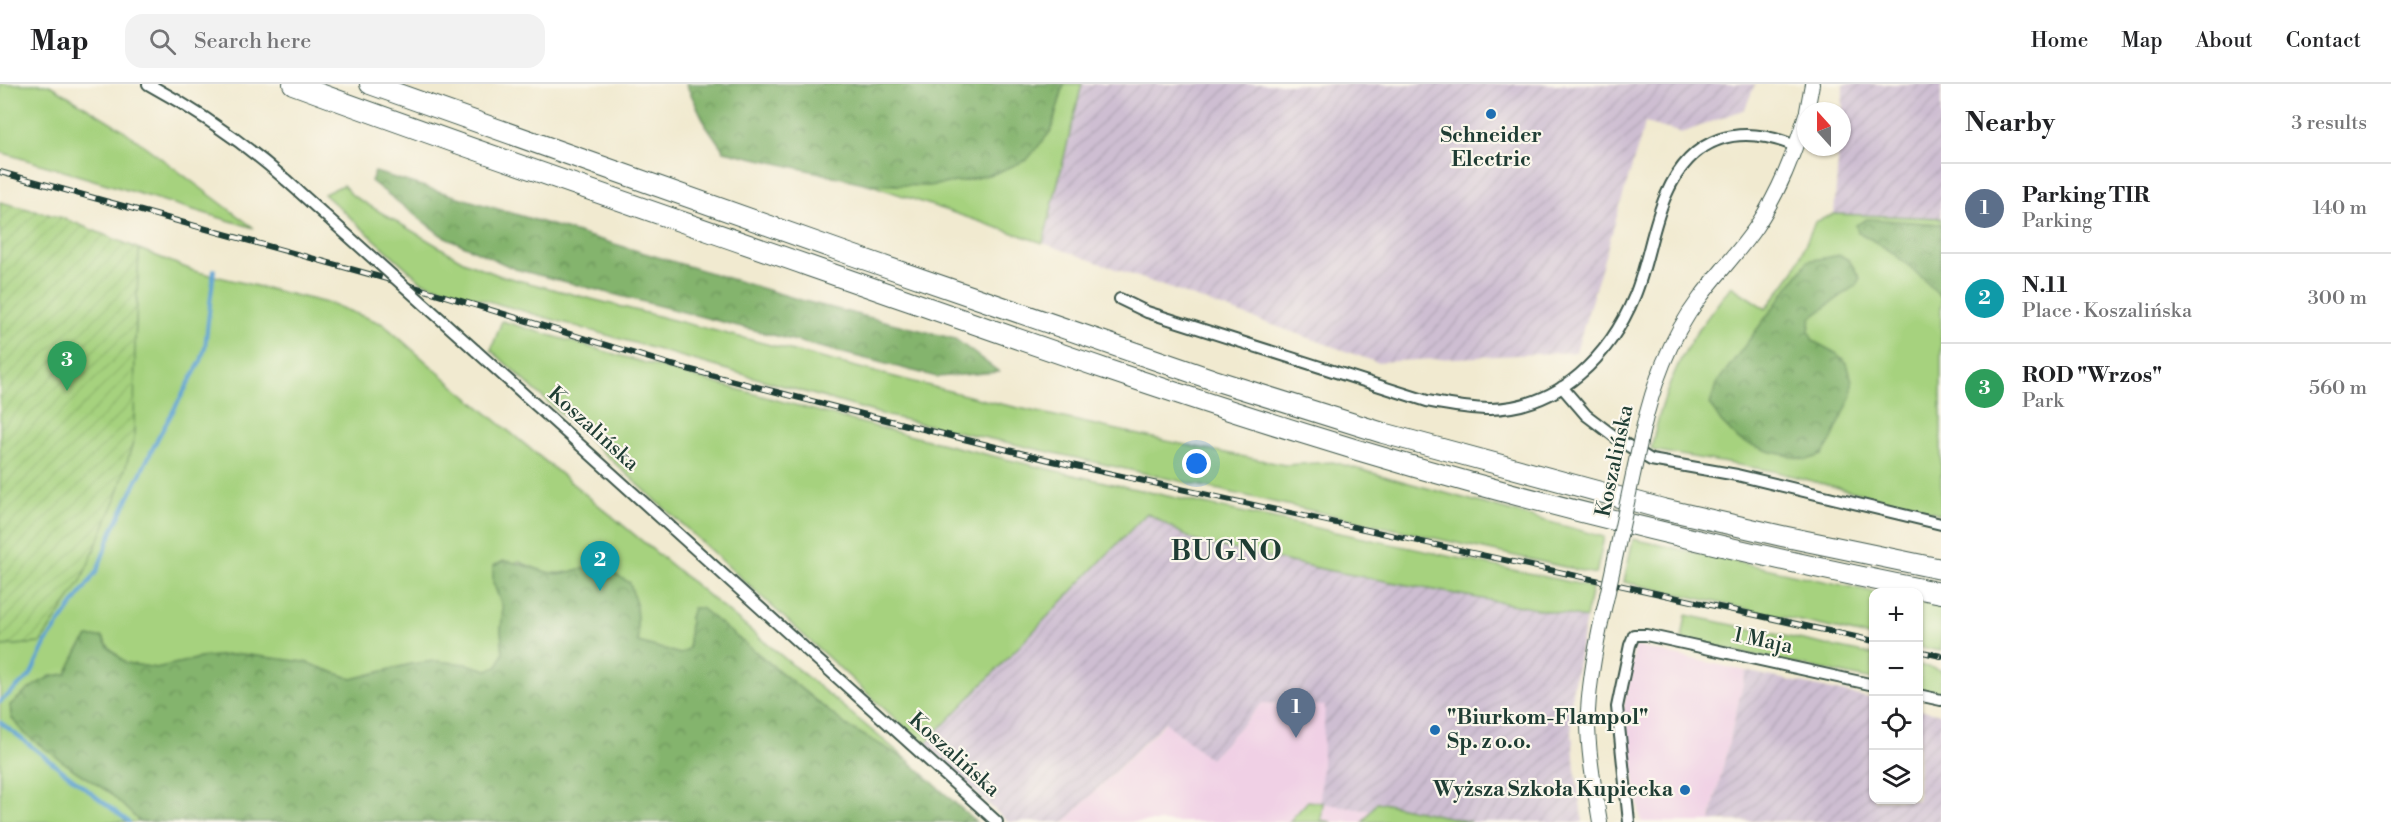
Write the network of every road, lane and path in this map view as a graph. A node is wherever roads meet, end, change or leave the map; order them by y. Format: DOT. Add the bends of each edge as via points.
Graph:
graph roads {
  1 [pos="148,84"];
  2 [pos="293,84"];
  3 [pos="370,84"];
  4 [pos="1812,84"];
  5 [pos="1808,102"];
  6 [pos="1797,143"];
  7 [pos="1796,146"];
  8 [pos="1120,298"];
  9 [pos="1562,387"];
  10 [pos="1941,524"];
  11 [pos="1941,569"];
  12 [pos="1941,593"];
  13 [pos="1869,684"];
  14 [pos="1923,696"];
  15 [pos="1941,700"];
  16 [pos="997,822"];
  17 [pos="1600,822"];
  18 [pos="1629,822"];
  1 -- 16 [label="street, Koszalińska, bridge" via="222,128 285,180"];
  2 -- 12 [label="highway" via="1065,355 1301,433 1652,531"];
  3 -- 11 [label="highway" via="926,281 1214,380 1372,429 1663,508"];
  4 -- 5 [label="street"];
  6 -- 7 [label="street"];
  7 -- 9 [label="street" via="1773,137 1746,134 1717,139 1694,152 1665,195 1635,294 1616,334 1588,368"];
  7 -- 17 [label="street, Koszalińska, bridge" via="1756,228 1679,329 1651,394 1593,663 1588,712"];
  8 -- 9 [label="street" via="1146,312 1463,408 1520,405"];
  9 -- 10 [label="street" via="1586,415 1651,460 1737,475"];
  13 -- 18 [label="street, 1 Maja" via="1639,633 1632,640 1617,707"];
  14 -- 15 [label="street"];
}
